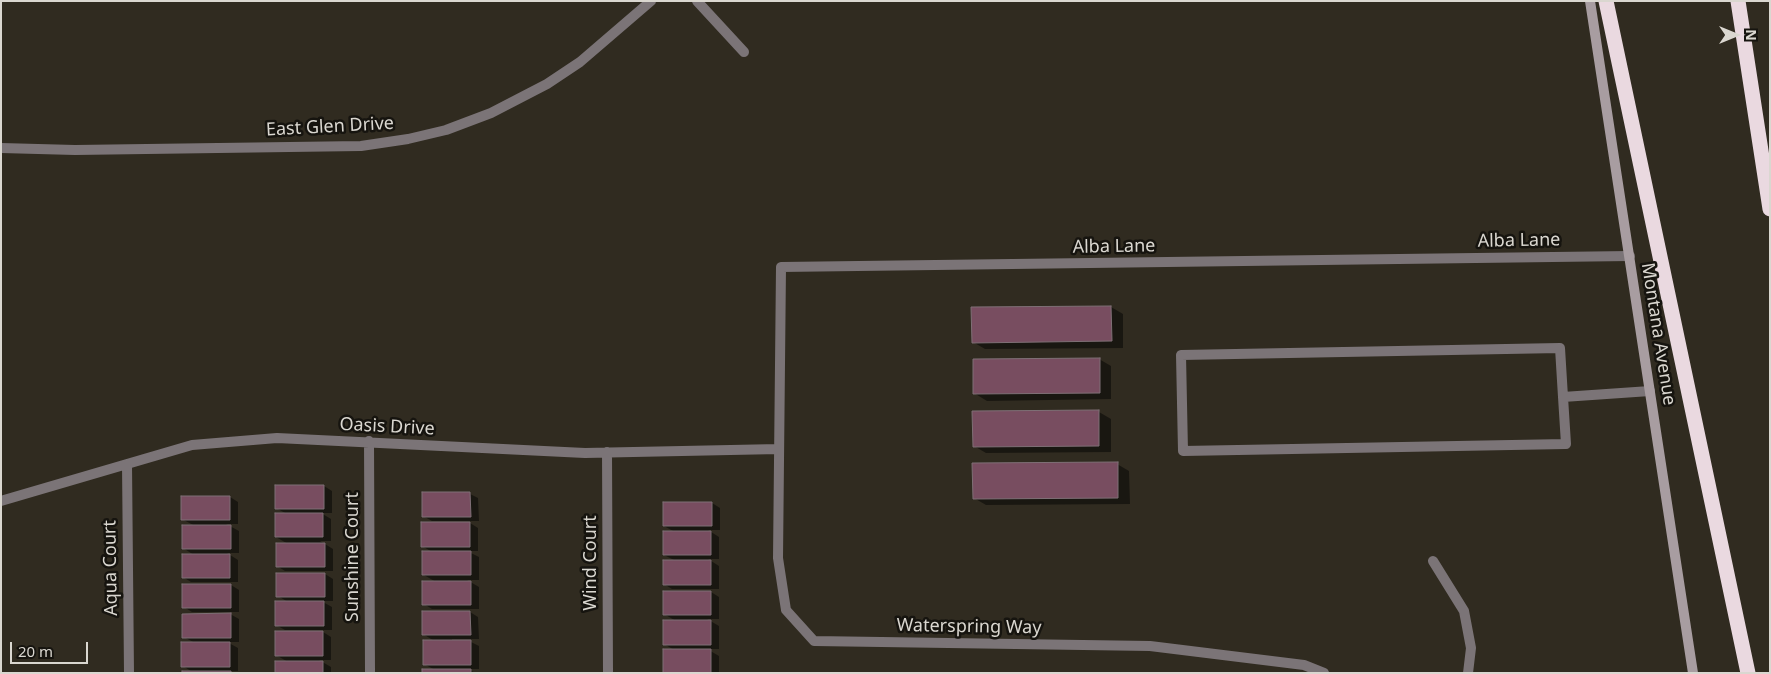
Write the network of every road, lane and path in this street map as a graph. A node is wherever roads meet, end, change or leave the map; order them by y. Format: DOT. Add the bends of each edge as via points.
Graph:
graph roads {
  1 [pos="651,1"];
  2 [pos="697,1"];
  3 [pos="1590,1"];
  4 [pos="1606,1"];
  5 [pos="1738,1"];
  6 [pos="744,52"];
  7 [pos="1,148"];
  8 [pos="1770,209"];
  9 [pos="1630,256"];
  10 [pos="1650,391"];
  11 [pos="1563,397"];
  12 [pos="369,442"];
  13 [pos="779,449"];
  14 [pos="607,452"];
  15 [pos="127,464"];
  16 [pos="1,501"];
  17 [pos="1433,561"];
  18 [pos="128,673"];
  19 [pos="370,673"];
  20 [pos="608,673"];
  21 [pos="1324,673"];
  22 [pos="1468,673"];
  23 [pos="1693,673"];
  24 [pos="1748,673"];
  1 -- 7 [label="street, East Glen Drive" via="580,62 547,84 491,113 446,130 408,139 361,146"];
  2 -- 6 [label="street"];
  3 -- 9 [label="main road, Montana Avenue"];
  4 -- 24 [label="highway"];
  5 -- 8 [label="highway"];
  9 -- 10 [label="main road, Montana Avenue"];
  9 -- 13 [label="street, Alba Lane" via="781,267"];
  10 -- 11 [label="street"];
  10 -- 23 [label="main road, Montana Avenue"];
  11 -- 11 [label="street" via="1566,444 1183,451 1182,355 1560,348"];
  12 -- 14 [label="street, Oasis Drive"];
  12 -- 15 [label="street, Oasis Drive" via="277,438 192,446"];
  12 -- 19 [label="street, Sunshine Court"];
  13 -- 14 [label="street, Oasis Drive"];
  13 -- 21 [label="street, Waterspring Way" via="778,558 786,610 814,641 1150,646 1304,665"];
  14 -- 20 [label="street, Wind Court"];
  15 -- 16 [label="street, Oasis Drive"];
  15 -- 18 [label="street, Aqua Court"];
  17 -- 22 [label="street" via="1464,611 1471,648"];
}
